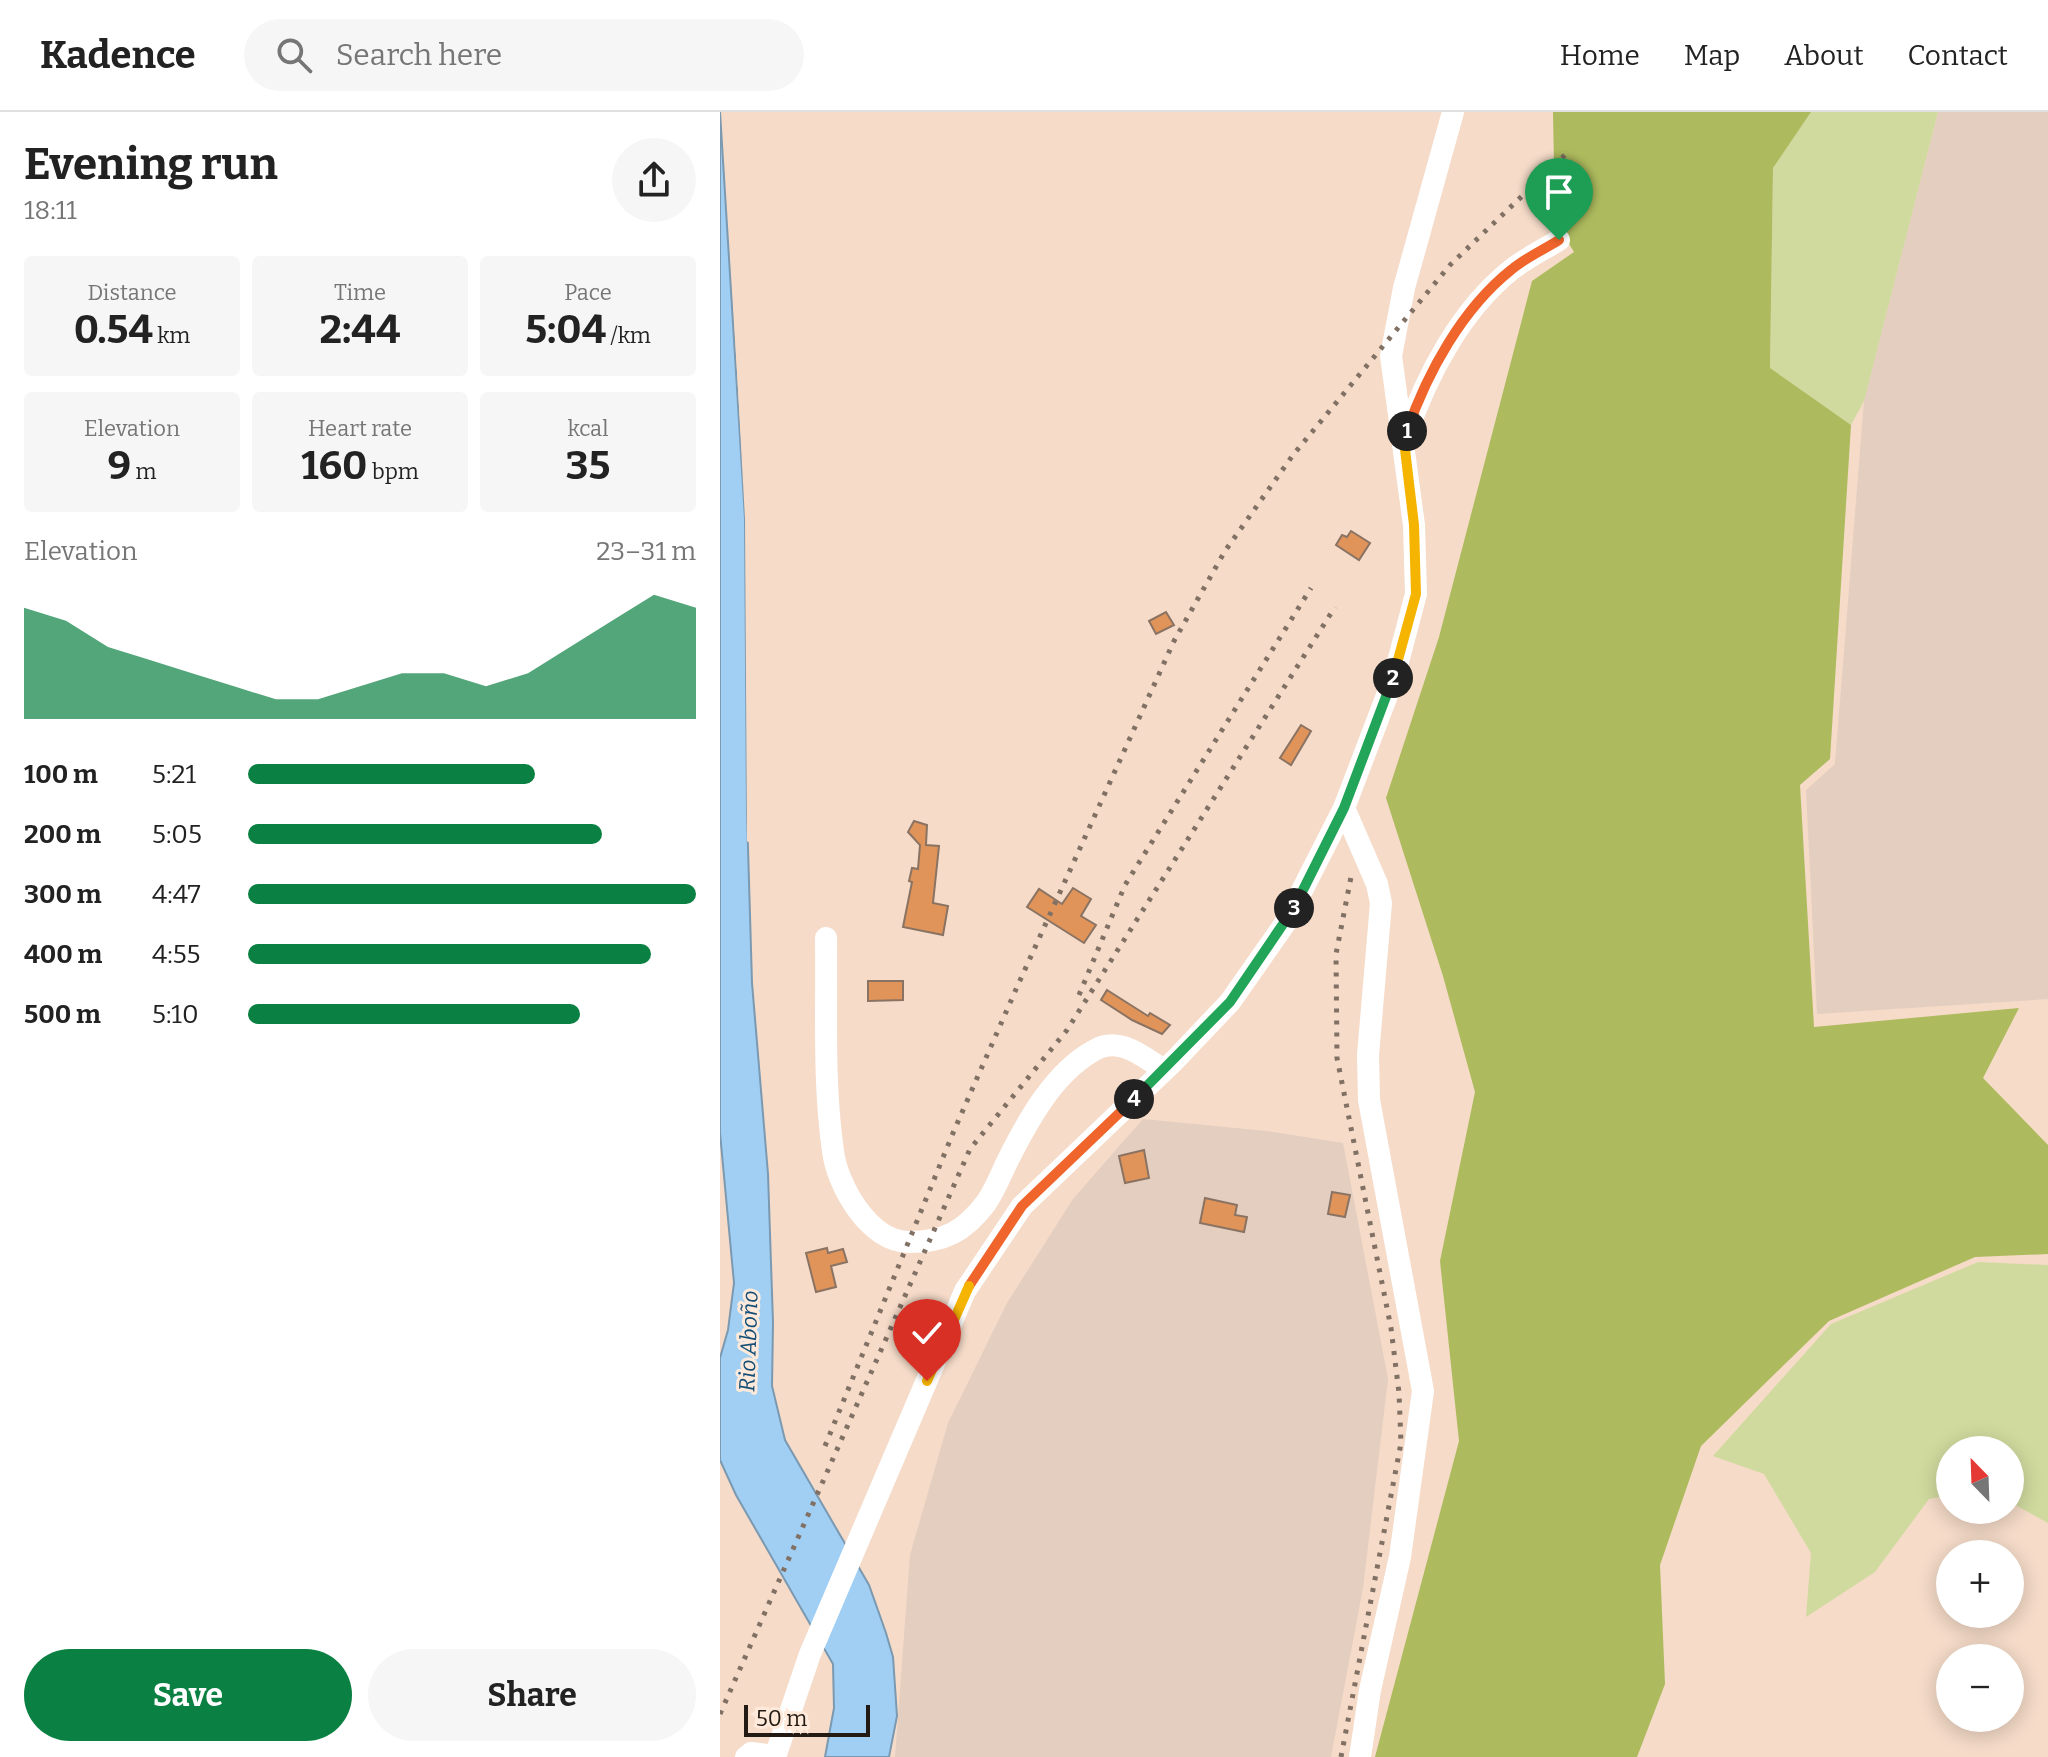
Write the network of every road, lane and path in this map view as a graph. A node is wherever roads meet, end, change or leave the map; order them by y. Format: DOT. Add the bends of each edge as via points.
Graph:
graph roads {
  1 [pos="1453,112"];
  2 [pos="1559,240"];
  3 [pos="1404,441"];
  4 [pos="1344,808"];
  5 [pos="826,938"];
  6 [pos="1164,1070"];
  7 [pos="775,1756"];
  8 [pos="746,1757"];
  9 [pos="1360,1757"];
  1 -- 3 [label="street" via="1404,288 1391,356"];
  2 -- 3 [label="street" via="1511,270 1474,308 1430,374"];
  3 -- 4 [label="street" via="1416,594 1394,677"];
  4 -- 6 [label="street" via="1286,922 1230,1002"];
  4 -- 9 [label="street" via="1381,903 1369,1100 1423,1391 1400,1557"];
  5 -- 6 [label="street" via="833,1153 846,1195 859,1212 902,1242 935,1242 963,1228 987,1201 1055,1082 1094,1050 1116,1044 1130,1048"];
  6 -- 7 [label="street" via="1022,1206 965,1291 810,1654"];
  7 -- 8 [label="street"];
}
